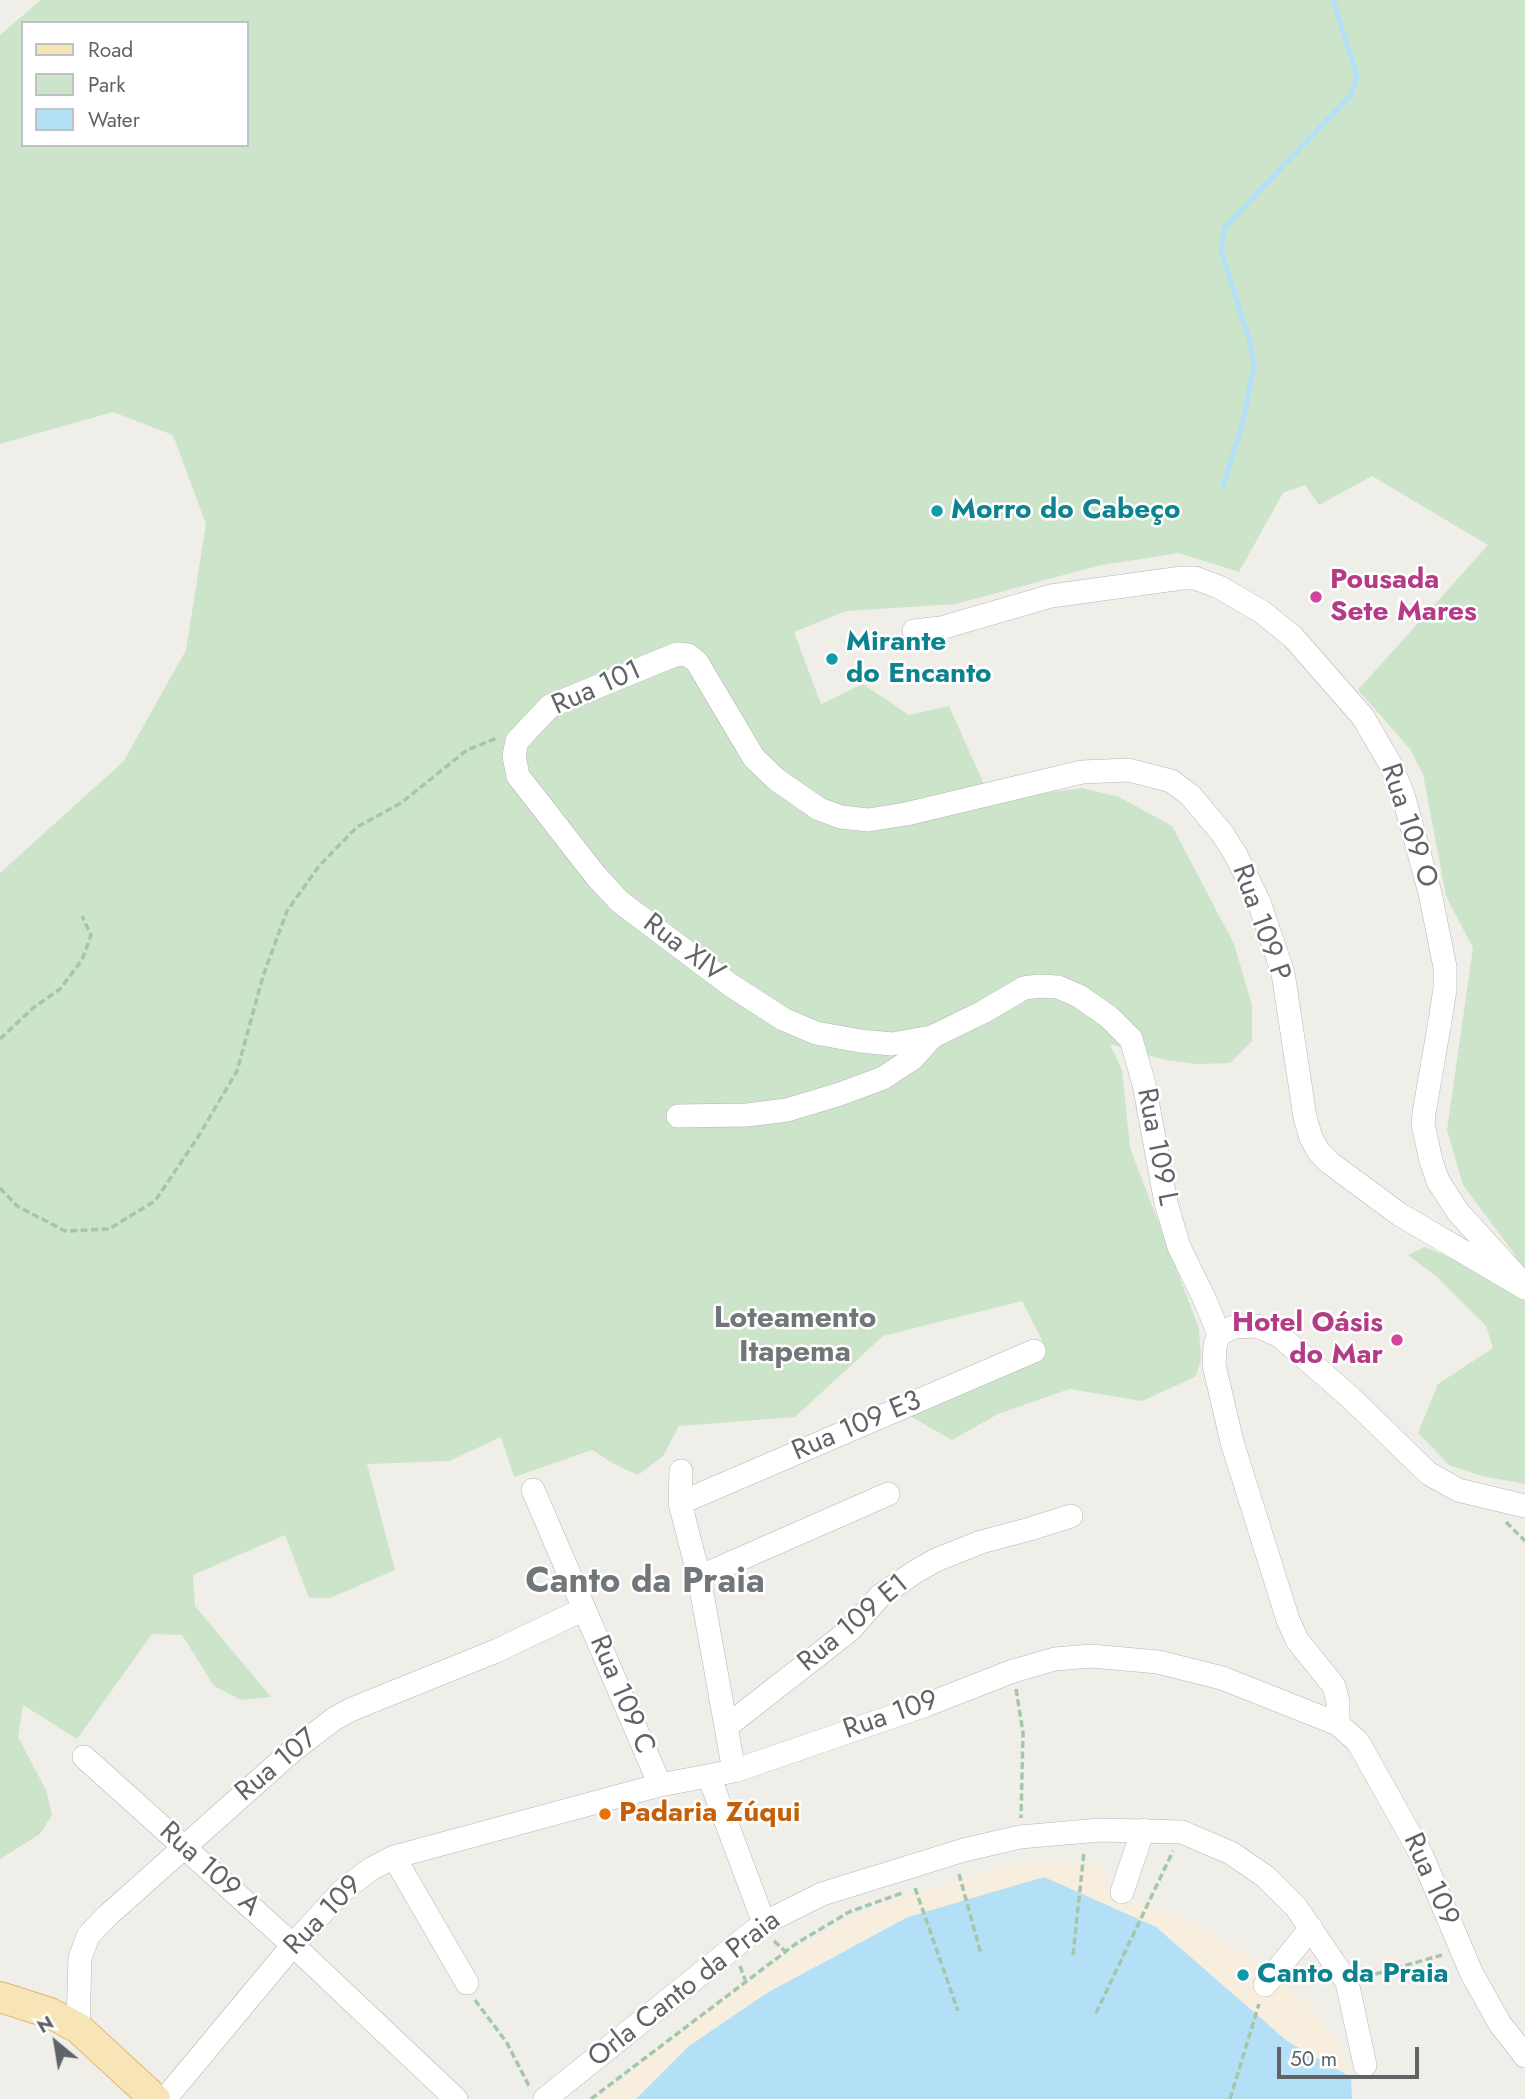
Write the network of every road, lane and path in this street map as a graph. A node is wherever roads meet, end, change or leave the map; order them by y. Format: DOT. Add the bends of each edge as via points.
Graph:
graph roads {
  1 [pos="914,631"];
  2 [pos="688,655"];
  3 [pos="517,741"];
  4 [pos="82,916"];
  5 [pos="932,1037"];
  6 [pos="0,1039"];
  7 [pos="678,1116"];
  8 [pos="0,1188"];
  9 [pos="1525,1287"];
  10 [pos="1219,1334"];
  11 [pos="1034,1351"];
  12 [pos="681,1471"];
  13 [pos="533,1490"];
  14 [pos="888,1493"];
  15 [pos="680,1503"];
  16 [pos="1525,1506"];
  17 [pos="1071,1516"];
  18 [pos="699,1577"];
  19 [pos="584,1609"];
  20 [pos="1013,1671"];
  21 [pos="1338,1724"];
  22 [pos="727,1726"];
  23 [pos="84,1757"];
  24 [pos="734,1771"];
  25 [pos="709,1776"];
  26 [pos="660,1785"];
  27 [pos="1143,1830"];
  28 [pos="1182,1832"];
  29 [pos="1020,1837"];
  30 [pos="1085,1844"];
  31 [pos="183,1847"];
  32 [pos="394,1857"];
  33 [pos="968,1871"];
  34 [pos="958,1874"];
  35 [pos="948,1878"];
  36 [pos="926,1885"];
  37 [pos="1122,1892"];
  38 [pos="902,1893"];
  39 [pos="764,1923"];
  40 [pos="1311,1928"];
  41 [pos="293,1945"];
  42 [pos="1460,1950"];
  43 [pos="981,1954"];
  44 [pos="1073,1955"];
  45 [pos="1347,1982"];
  46 [pos="467,1983"];
  47 [pos="1265,1985"];
  48 [pos="0,1997"];
  49 [pos="958,2011"];
  50 [pos="1096,2013"];
  51 [pos="78,2028"];
  52 [pos="1525,2056"];
  53 [pos="1365,2065"];
  54 [pos="155,2099"];
  55 [pos="165,2099"];
  56 [pos="456,2099"];
  57 [pos="536,2099"];
  58 [pos="545,2099"];
  59 [pos="591,2099"];
  60 [pos="1230,2099"];
  1 -- 9 [label="street, Rua 109 O" via="941,628 1051,596 1195,578 1247,602 1293,637 1363,717 1404,798 1445,967 1423,1124 1431,1161 1458,1212"];
  2 -- 3 [label="street, Rua 101" via="677,654 550,706"];
  2 -- 9 [label="street, Rua 109 P" via="697,662 754,758 819,809 841,817 869,820 906,814 1108,769 1150,774 1171,781 1190,795 1222,833 1259,902 1283,973 1305,1116 1320,1152 1399,1214"];
  3 -- 5 [label="street, Rua XIV" via="518,776 596,876 619,901 729,984 783,1019 816,1033 892,1044"];
  3 -- 8 [label="path" via="497,738 467,750 401,803 357,827 319,866 287,911 263,976 237,1071 155,1201 109,1230 65,1230 17,1206"];
  4 -- 6 [label="path" via="91,935 82,960 60,989"];
  5 -- 7 [label="street, Rua 109 L" via="912,1059 883,1078 840,1094 760,1114"];
  5 -- 10 [label="street, Rua 109 L" via="1024,988 1039,986 1058,987 1079,996 1109,1017 1131,1040 1178,1247"];
  10 -- 16 [label="street" via="1234,1327 1257,1326 1280,1336 1428,1473 1458,1490"];
  10 -- 21 [label="street, Rua 109 L" via="1214,1365 1232,1442 1288,1620 1297,1640 1334,1686"];
  11 -- 15 [label="street, Rua 109 E3"];
  12 -- 15 [label="street"];
  13 -- 19 [label="street, Rua 109 C"];
  14 -- 18 [label="street"];
  15 -- 18 [label="street"];
  17 -- 22 [label="street, Rua 109 E1" via="981,1542 915,1572 880,1596 850,1630"];
  18 -- 22 [label="street"];
  19 -- 26 [label="street, Rua 109 C"];
  19 -- 31 [label="street, Rua 107" via="334,1719"];
  20 -- 21 [label="street, Rua 109" via="1091,1656 1158,1662 1235,1682"];
  20 -- 24 [label="street, Rua 109"];
  20 -- 29 [label="path" via="1023,1733"];
  21 -- 42 [label="street, Rua 109" via="1358,1742 1416,1843"];
  22 -- 24 [label="street"];
  23 -- 31 [label="street, Rua 109 A"];
  24 -- 25 [label="street, Rua 109"];
  25 -- 26 [label="street, Rua 109"];
  25 -- 39 [label="street"];
  26 -- 32 [label="street, Rua 109"];
  27 -- 28 [label="street, Orla Canto da Praia"];
  27 -- 29 [label="street, Orla Canto da Praia"];
  27 -- 37 [label="street"];
  28 -- 40 [label="street, Orla Canto da Praia" via="1231,1853 1266,1877"];
  28 -- 50 [label="path"];
  29 -- 39 [label="street, Orla Canto da Praia" via="822,1894"];
  30 -- 44 [label="path"];
  31 -- 41 [label="street, Rua 109 A"];
  31 -- 51 [label="street, Rua 107" via="88,1936 79,1958"];
  32 -- 41 [label="street, Rua 109" via="342,1891"];
  32 -- 46 [label="street"];
  33 -- 34 [label="path"];
  34 -- 35 [label="path"];
  34 -- 43 [label="path"];
  36 -- 49 [label="path" via="915,1888"];
  38 -- 59 [label="path" via="849,1912 797,1943"];
  39 -- 58 [label="street, Orla Canto da Praia"];
  40 -- 45 [label="street, Orla Canto da Praia"];
  40 -- 47 [label="street"];
  41 -- 55 [label="street, Rua 109"];
  41 -- 56 [label="street, Rua 109 A"];
  42 -- 45 [label="path"];
  42 -- 52 [label="street, Rua 109" via="1500,2024"];
  45 -- 53 [label="street, Orla Canto da Praia"];
  46 -- 57 [label="path" via="507,2043"];
  47 -- 60 [label="path"];
  48 -- 51 [label="main road" via="50,2013"];
  51 -- 54 [label="main road"];
}
